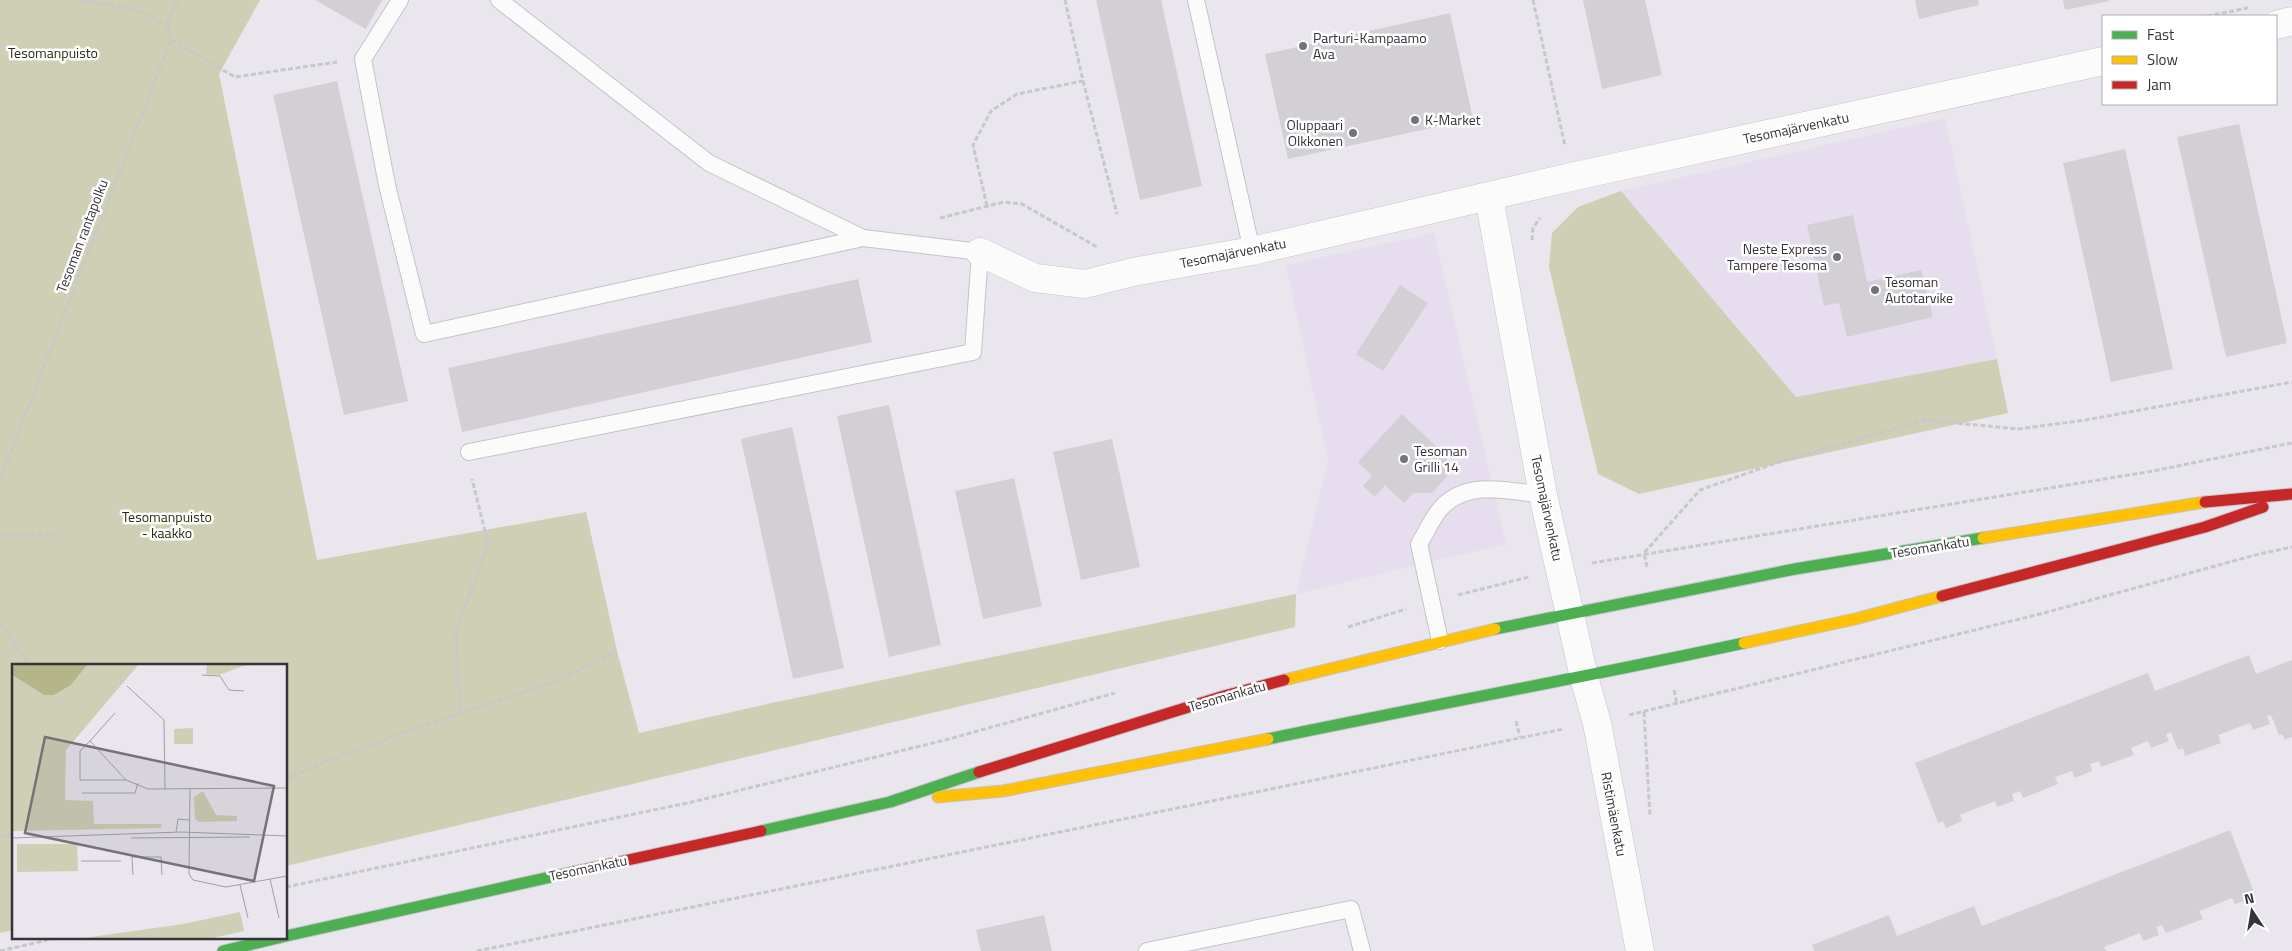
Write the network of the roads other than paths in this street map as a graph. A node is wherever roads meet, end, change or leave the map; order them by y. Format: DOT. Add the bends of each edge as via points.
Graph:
graph roads {
  1 [pos="400,0"];
  2 [pos="499,0"];
  3 [pos="1196,0"];
  4 [pos="2292,21"];
  5 [pos="2277,25"];
  6 [pos="2102,61"];
  7 [pos="1489,196"];
  8 [pos="863,238"];
  9 [pos="1252,251"];
  10 [pos="980,252"];
  11 [pos="469,452"];
  12 [pos="1543,495"];
  13 [pos="2292,495"];
  14 [pos="1571,613"];
  15 [pos="1440,641"];
  16 [pos="1584,677"];
  17 [pos="890,802"];
  18 [pos="288,936"];
  19 [pos="278,938"];
  20 [pos="223,951"];
  21 [pos="1147,951"];
  22 [pos="1362,951"];
  23 [pos="1640,951"];
  1 -- 8 [label="lane" via="363,58 387,185 424,334"];
  2 -- 8 [label="lane" via="709,163"];
  3 -- 9 [label="lane"];
  4 -- 5 [label="street"];
  6 -- 7 [label="street, Tesomajärvenkatu"];
  7 -- 9 [label="street, Tesomajärvenkatu"];
  7 -- 12 [label="street, Tesomajärvenkatu"];
  8 -- 10 [label="lane"];
  9 -- 10 [label="street, Tesomajärvenkatu" via="1084,284 1035,278"];
  10 -- 11 [label="lane" via="972,352"];
  12 -- 14 [label="street, Tesomajärvenkatu"];
  12 -- 15 [label="lane" via="1482,488 1450,498 1439,509 1419,544"];
  13 -- 14 [label="main road, Tesomankatu" via="2187,504 1795,569"];
  13 -- 16 [label="main road, Tesomankatu" via="2205,527 1855,619"];
  14 -- 15 [label="main road, Tesomankatu"];
  14 -- 16 [label="street"];
  15 -- 17 [label="main road, Tesomankatu" via="1224,696"];
  16 -- 17 [label="main road, Tesomankatu" via="1510,688 1003,791"];
  16 -- 23 [label="street, Ristimäenkatu" via="1597,723"];
  17 -- 18 [label="main road, Tesomankatu"];
  19 -- 20 [label="main road"];
  21 -- 22 [label="lane" via="1351,909"];
}
